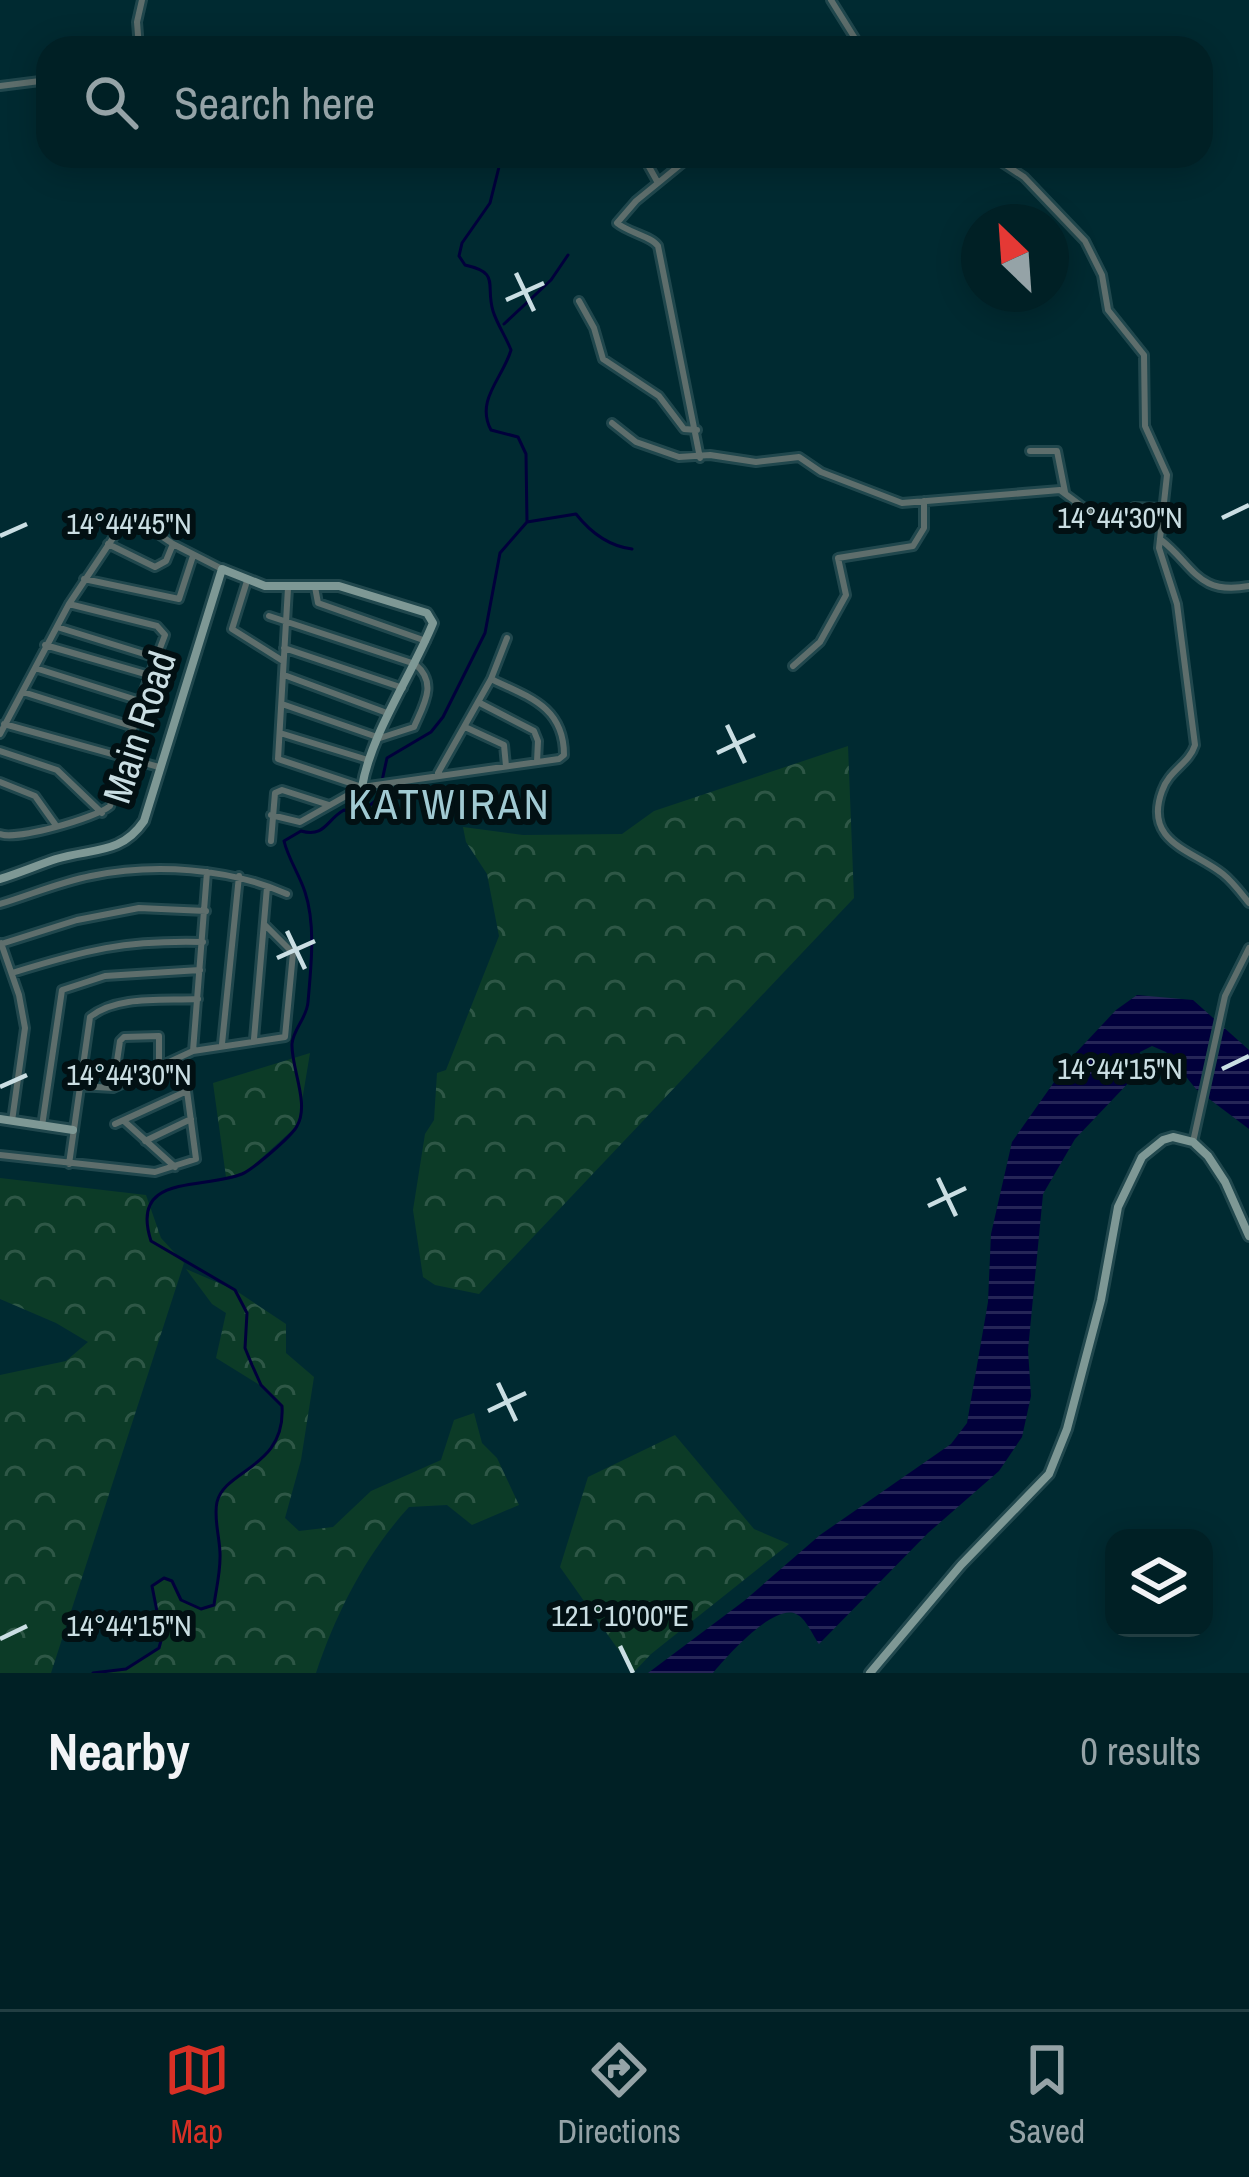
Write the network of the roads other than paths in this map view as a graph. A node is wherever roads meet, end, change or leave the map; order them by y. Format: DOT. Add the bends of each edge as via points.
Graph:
graph roads {
  1 [pos="142,0"];
  2 [pos="831,0"];
  3 [pos="138,36"];
  4 [pos="854,36"];
  5 [pos="36,82"];
  6 [pos="0,86"];
  7 [pos="650,168"];
  8 [pos="677,168"];
  9 [pos="1010,168"];
  10 [pos="658,183"];
  11 [pos="579,301"];
  12 [pos="612,423"];
  13 [pos="697,430"];
  14 [pos="1030,451"];
  15 [pos="700,458"];
  16 [pos="1065,492"];
  17 [pos="924,501"];
  18 [pos="1163,508"];
  19 [pos="1160,539"];
  20 [pos="108,544"];
  21 [pos="173,544"];
  22 [pos="193,556"];
  23 [pos="221,569"];
  24 [pos="84,579"];
  25 [pos="247,581"];
  26 [pos="1249,586"];
  27 [pos="288,587"];
  28 [pos="315,587"];
  29 [pos="69,604"];
  30 [pos="269,616"];
  31 [pos="285,623"];
  32 [pos="56,626"];
  33 [pos="507,638"];
  34 [pos="426,640"];
  35 [pos="45,645"];
  36 [pos="284,648"];
  37 [pos="157,658"];
  38 [pos="284,661"];
  39 [pos="415,664"];
  40 [pos="793,666"];
  41 [pos="33,668"];
  42 [pos="149,675"];
  43 [pos="284,675"];
  44 [pos="491,679"];
  45 [pos="403,688"];
  46 [pos="23,692"];
  47 [pos="140,700"];
  48 [pos="478,702"];
  49 [pos="283,704"];
  50 [pos="391,714"];
  51 [pos="4,724"];
  52 [pos="134,727"];
  53 [pos="465,727"];
  54 [pos="280,733"];
  55 [pos="0,734"];
  56 [pos="380,738"];
  57 [pos="0,751"];
  58 [pos="127,759"];
  59 [pos="368,760"];
  60 [pos="538,762"];
  61 [pos="506,766"];
  62 [pos="159,767"];
  63 [pos="436,775"];
  64 [pos="0,782"];
  65 [pos="362,787"];
  66 [pos="330,805"];
  67 [pos="102,813"];
  68 [pos="272,815"];
  69 [pos="55,824"];
  70 [pos="0,835"];
  71 [pos="271,841"];
  72 [pos="207,872"];
  73 [pos="239,876"];
  74 [pos="0,879"];
  75 [pos="267,885"];
  76 [pos="287,894"];
  77 [pos="1249,903"];
  78 [pos="0,904"];
  79 [pos="206,910"];
  80 [pos="265,925"];
  81 [pos="203,942"];
  82 [pos="1,943"];
  83 [pos="1249,948"];
  84 [pos="200,970"];
  85 [pos="12,973"];
  86 [pos="198,999"];
  87 [pos="254,1039"];
  88 [pos="222,1043"];
  89 [pos="193,1051"];
  90 [pos="159,1068"];
  91 [pos="80,1086"];
  92 [pos="113,1088"];
  93 [pos="192,1118"];
  94 [pos="0,1119"];
  95 [pos="12,1121"];
  96 [pos="42,1126"];
  97 [pos="73,1130"];
  98 [pos="145,1141"];
  99 [pos="1193,1142"];
  100 [pos="0,1155"];
  101 [pos="69,1164"];
  102 [pos="175,1167"];
  103 [pos="1249,1236"];
  104 [pos="871,1673"];
  1 -- 3 [label="street"];
  2 -- 4 [label="street"];
  5 -- 6 [label="street"];
  7 -- 10 [label="street"];
  8 -- 10 [label="street"];
  9 -- 18 [label="street" via="1085,241 1108,310 1144,355 1145,426 1167,475"];
  10 -- 13 [label="street" via="617,223 658,246"];
  11 -- 13 [label="street" via="603,359 659,396 685,429"];
  12 -- 15 [label="street" via="641,445"];
  13 -- 15 [label="street"];
  14 -- 16 [label="street" via="1057,451"];
  15 -- 17 [label="street" via="799,458 892,501"];
  16 -- 17 [label="street"];
  16 -- 18 [label="street" via="1107,525 1134,507"];
  17 -- 40 [label="street" via="924,528 913,546 838,558 847,595 820,642"];
  18 -- 19 [label="street"];
  19 -- 26 [label="street" via="1209,585"];
  19 -- 77 [label="street" via="1195,746 1160,794 1160,823 1173,844 1222,873"];
  20 -- 21 [label="street" via="155,567"];
  20 -- 21 [label="street" via="129,514"];
  20 -- 24 [label="street"];
  21 -- 22 [label="street"];
  22 -- 23 [label="street"];
  22 -- 24 [label="street" via="179,599"];
  23 -- 25 [label="street"];
  23 -- 62 [label="street, Main Road"];
  24 -- 29 [label="street"];
  25 -- 27 [label="street"];
  25 -- 38 [label="street" via="232,629"];
  27 -- 28 [label="street"];
  27 -- 31 [label="street"];
  28 -- 34 [label="street" via="318,603"];
  28 -- 34 [label="street" via="339,586 427,613 433,623"];
  29 -- 32 [label="street"];
  29 -- 37 [label="street" via="158,626 165,634"];
  30 -- 31 [label="street"];
  31 -- 36 [label="street"];
  31 -- 39 [label="street"];
  32 -- 35 [label="street"];
  32 -- 37 [label="street"];
  33 -- 44 [label="street"];
  34 -- 39 [label="street"];
  35 -- 41 [label="street"];
  35 -- 42 [label="street"];
  36 -- 38 [label="street"];
  36 -- 45 [label="street"];
  37 -- 42 [label="street"];
  38 -- 43 [label="street"];
  39 -- 45 [label="street"];
  39 -- 56 [label="street" via="428,693 414,727"];
  41 -- 46 [label="street"];
  41 -- 47 [label="street"];
  42 -- 47 [label="street"];
  43 -- 49 [label="street"];
  43 -- 50 [label="street"];
  44 -- 48 [label="street"];
  44 -- 60 [label="street" via="558,720 564,754"];
  45 -- 50 [label="street"];
  46 -- 51 [label="street"];
  46 -- 52 [label="street"];
  47 -- 52 [label="street"];
  48 -- 53 [label="street"];
  48 -- 60 [label="street" via="534,731"];
  49 -- 54 [label="street"];
  49 -- 56 [label="street"];
  50 -- 56 [label="street"];
  51 -- 55 [label="street"];
  51 -- 58 [label="street"];
  52 -- 58 [label="street"];
  53 -- 61 [label="street" via="504,745"];
  53 -- 63 [label="street"];
  54 -- 59 [label="street"];
  54 -- 65 [label="street" via="278,759"];
  56 -- 59 [label="street"];
  57 -- 67 [label="street" via="57,770"];
  58 -- 62 [label="street"];
  58 -- 67 [label="street"];
  59 -- 65 [label="street"];
  60 -- 61 [label="street"];
  61 -- 63 [label="street"];
  62 -- 74 [label="street, Main Road" via="144,821 130,839"];
  63 -- 65 [label="street"];
  64 -- 69 [label="street" via="35,796"];
  65 -- 66 [label="street"];
  66 -- 68 [label="street" via="300,822"];
  66 -- 68 [label="street" via="282,790"];
  67 -- 69 [label="street"];
  68 -- 71 [label="street"];
  69 -- 70 [label="street"];
  72 -- 73 [label="street"];
  72 -- 78 [label="street" via="92,876"];
  72 -- 79 [label="street"];
  73 -- 75 [label="street"];
  73 -- 88 [label="street"];
  75 -- 76 [label="street"];
  75 -- 80 [label="street"];
  79 -- 81 [label="street"];
  79 -- 82 [label="street" via="139,908"];
  80 -- 87 [label="street"];
  80 -- 87 [label="street" via="293,953 285,1037"];
  81 -- 84 [label="street"];
  81 -- 85 [label="street" via="94,947"];
  82 -- 85 [label="street"];
  83 -- 99 [label="street" via="1222,1010"];
  84 -- 86 [label="street"];
  84 -- 96 [label="street" via="105,976 62,990"];
  85 -- 95 [label="street" via="26,1028"];
  86 -- 89 [label="street"];
  86 -- 91 [label="street" via="98,1010 90,1017"];
  87 -- 88 [label="street"];
  88 -- 89 [label="street"];
  89 -- 90 [label="street"];
  90 -- 92 [label="street"];
  90 -- 92 [label="street" via="159,1036 124,1036"];
  91 -- 92 [label="street"];
  91 -- 97 [label="street"];
  93 -- 98 [label="street"];
  93 -- 98 [label="street" via="188,1091 120,1122"];
  93 -- 102 [label="street" via="196,1159"];
  94 -- 95 [label="street"];
  95 -- 96 [label="street"];
  96 -- 97 [label="street"];
  97 -- 101 [label="street"];
  98 -- 102 [label="street"];
  99 -- 103 [label="street" via="1225,1183"];
  99 -- 104 [label="street" via="1163,1140 1135,1167 1118,1207 1067,1429 1048,1474"];
  100 -- 101 [label="street"];
  101 -- 102 [label="street"];
}
